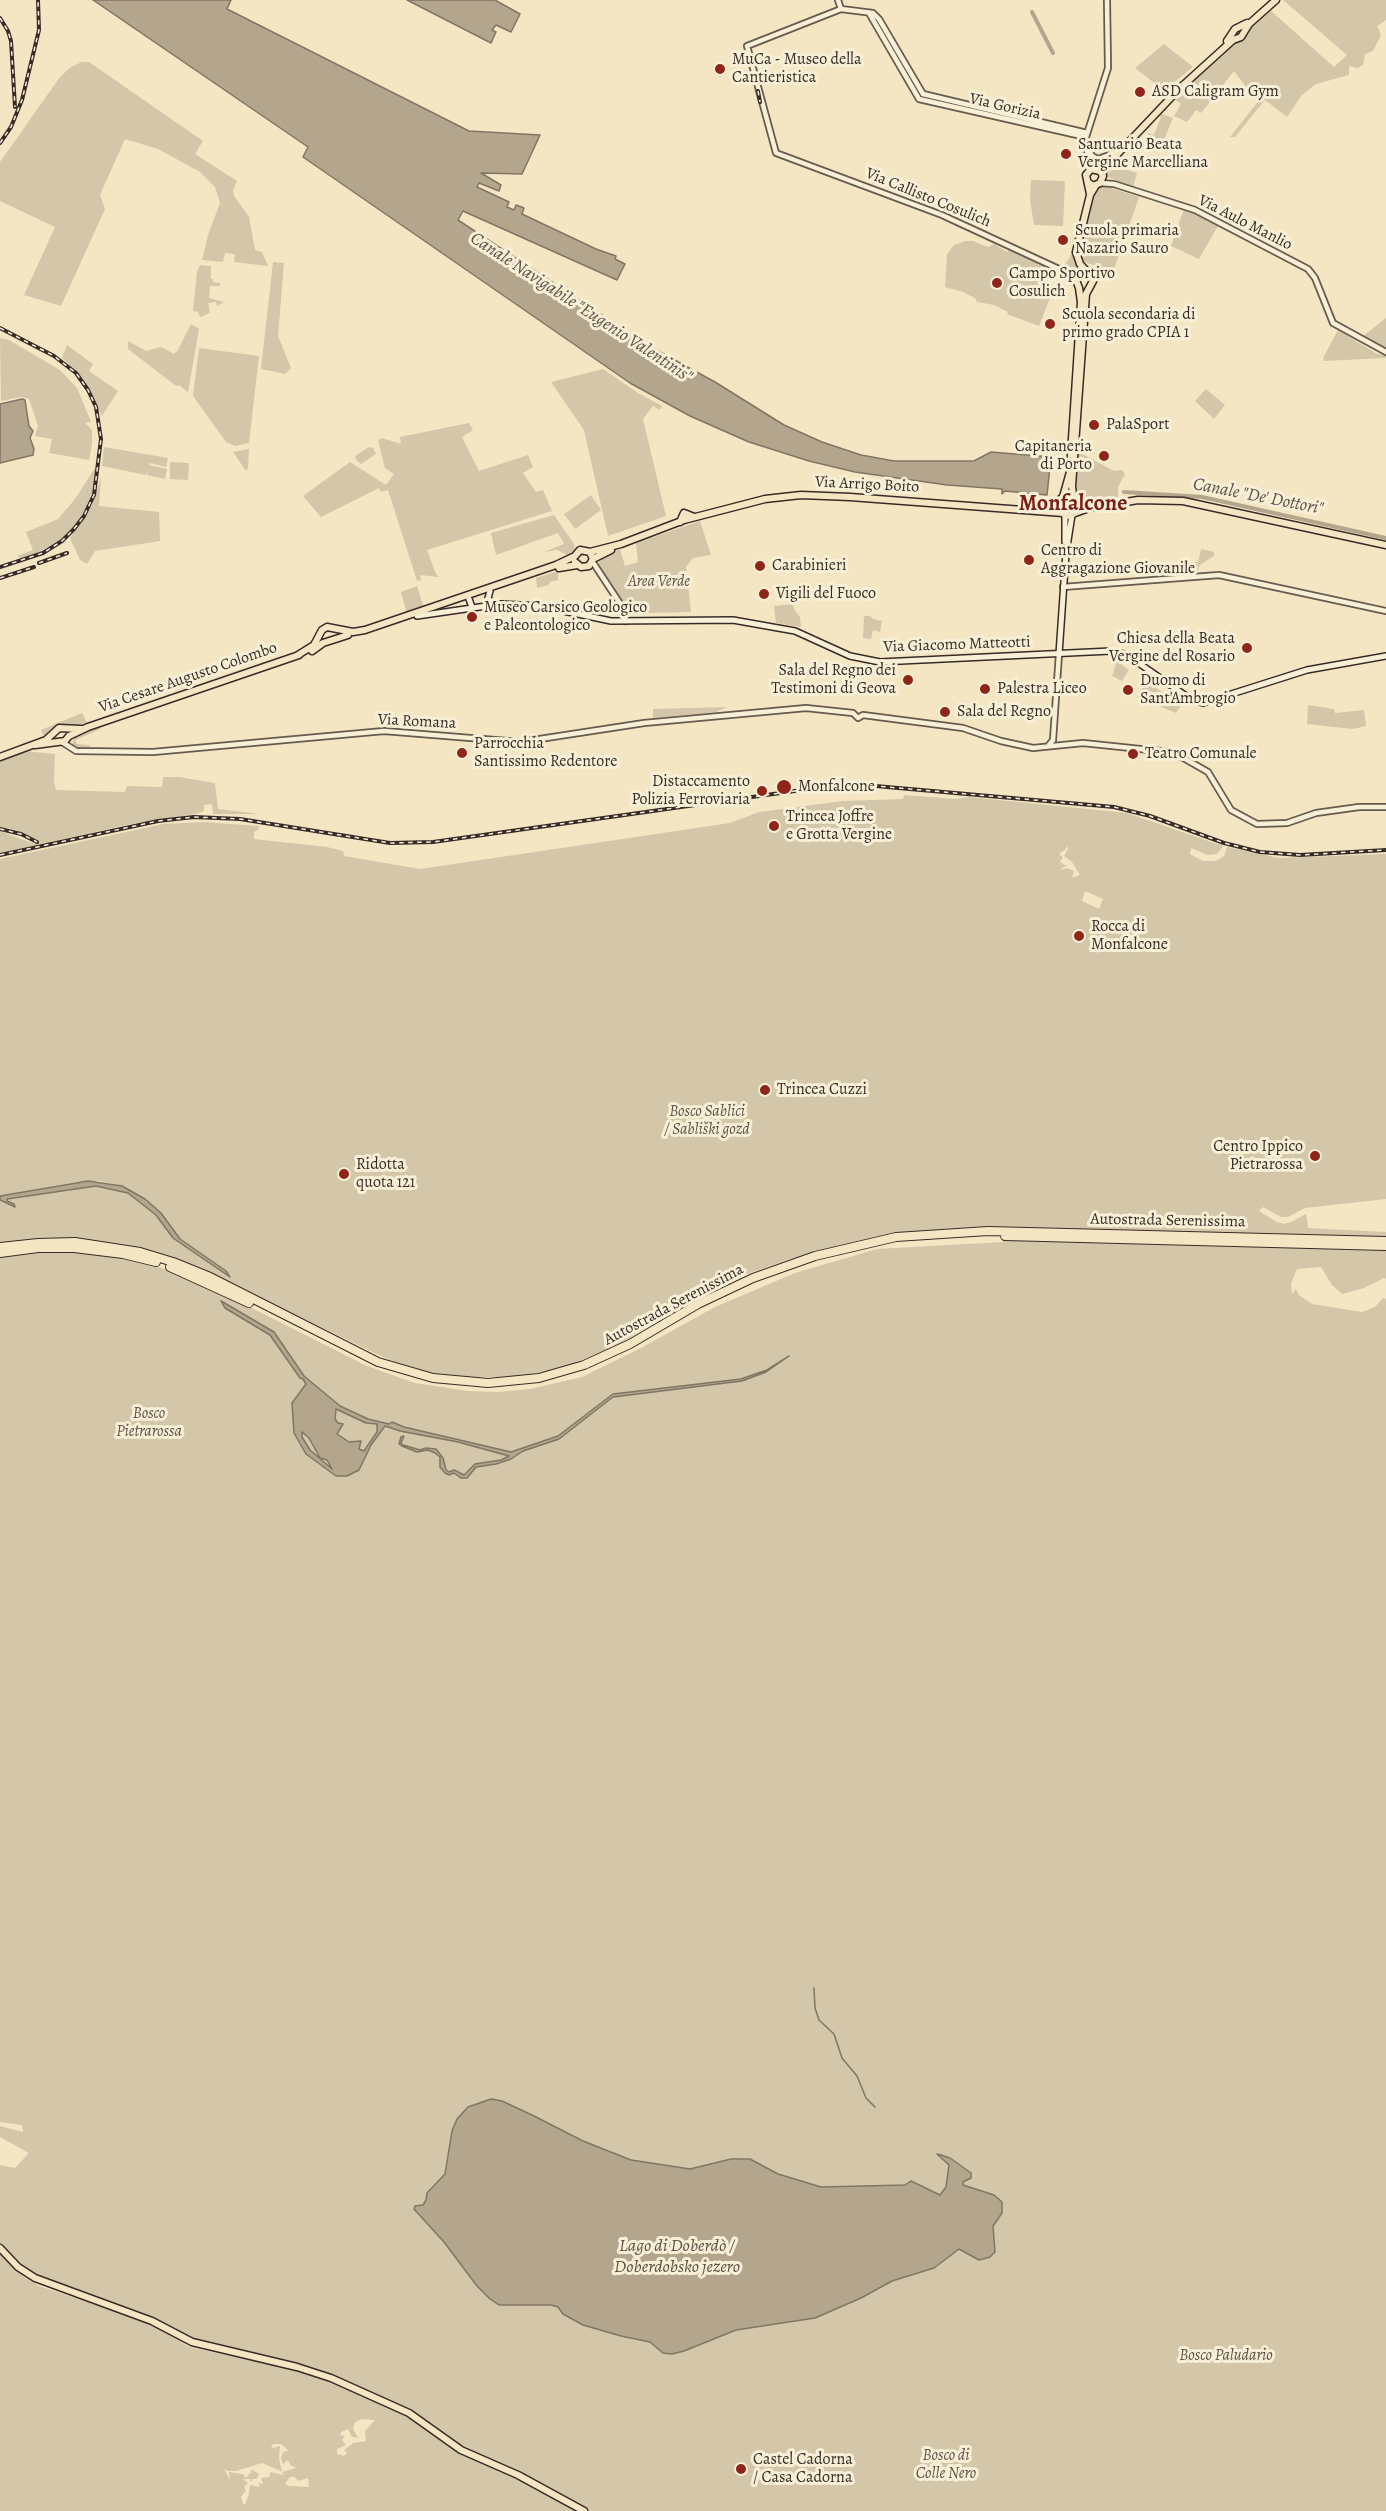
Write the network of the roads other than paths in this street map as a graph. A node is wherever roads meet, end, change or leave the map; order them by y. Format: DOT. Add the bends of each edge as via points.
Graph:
graph roads {
  1 [pos="838,0"];
  2 [pos="1107,0"];
  3 [pos="1272,0"];
  4 [pos="1276,0"];
  5 [pos="841,9"];
  6 [pos="1238,33"];
  7 [pos="1086,138"];
  8 [pos="1115,153"];
  9 [pos="1093,169"];
  10 [pos="1098,181"];
  11 [pos="1080,275"];
  12 [pos="1080,288"];
  13 [pos="1088,288"];
  14 [pos="1386,352"];
  15 [pos="1070,472"];
  16 [pos="1069,509"];
  17 [pos="1039,510"];
  18 [pos="621,544"];
  19 [pos="1386,544"];
  20 [pos="590,552"];
  21 [pos="575,556"];
  22 [pos="592,560"];
  23 [pos="577,565"];
  24 [pos="1064,587"];
  25 [pos="490,591"];
  26 [pos="467,598"];
  27 [pos="493,604"];
  28 [pos="472,607"];
  29 [pos="1386,611"];
  30 [pos="416,614"];
  31 [pos="626,621"];
  32 [pos="333,629"];
  33 [pos="321,636"];
  34 [pos="331,640"];
  35 [pos="1059,654"];
  36 [pos="298,655"];
  37 [pos="1386,656"];
  38 [pos="88,728"];
  39 [pos="66,729"];
  40 [pos="55,732"];
  41 [pos="1054,735"];
  42 [pos="65,740"];
  43 [pos="1083,743"];
  44 [pos="35,745"];
  45 [pos="1047,747"];
  46 [pos="0,757"];
  47 [pos="1386,807"];
  48 [pos="1386,1241"];
  49 [pos="1386,1246"];
  50 [pos="0,1247"];
  51 [pos="0,1253"];
  52 [pos="0,2248"];
  53 [pos="584,2511"];
  1 -- 5 [label="street"];
  2 -- 7 [label="street" via="1107,75"];
  3 -- 6 [label="main road"];
  4 -- 6 [label="main road"];
  5 -- 7 [label="street, Via Gorizia" via="868,12 921,96"];
  5 -- 11 [label="street, Via Callisto Cosulich" via="747,46 776,153 942,215 1068,274"];
  6 -- 8 [label="main road" via="1170,94"];
  6 -- 10 [label="main road" via="1108,164"];
  7 -- 8 [label="street" via="1096,159"];
  7 -- 9 [label="street"];
  8 -- 9 [label="main road"];
  9 -- 10 [label="main road"];
  9 -- 10 [label="main road" via="1086,177"];
  10 -- 11 [label="main road" via="1090,195 1077,247"];
  10 -- 14 [label="street, Via Aulo Manlio" via="1195,210 1308,269 1333,323"];
  11 -- 12 [label="main road, Via Callisto Cosulich"];
  11 -- 13 [label="main road" via="1093,281"];
  12 -- 13 [label="main road"];
  12 -- 15 [label="main road"];
  13 -- 16 [label="main road"];
  15 -- 16 [label="main road"];
  15 -- 17 [label="main road" via="1060,500"];
  16 -- 17 [label="main road, Via Arrigo Boito"];
  16 -- 19 [label="main road" via="1138,500 1183,501"];
  16 -- 24 [label="main road"];
  17 -- 18 [label="main road, Via Arrigo Boito" via="801,495 765,499 687,519"];
  18 -- 20 [label="main road, Via Arrigo Boito"];
  18 -- 22 [label="main road, Via Arrigo Boito"];
  20 -- 21 [label="main road, Via Arrigo Boito" via="582,549"];
  20 -- 22 [label="main road"];
  21 -- 23 [label="main road"];
  21 -- 26 [label="main road, Via Arrigo Boito"];
  22 -- 23 [label="main road, Via Arrigo Boito" via="585,567"];
  22 -- 31 [label="street" via="619,602"];
  23 -- 25 [label="main road, Via Arrigo Boito" via="563,566"];
  24 -- 29 [label="street" via="1219,575"];
  24 -- 35 [label="main road"];
  25 -- 26 [label="main road, Via Arrigo Boito"];
  25 -- 27 [label="main road"];
  26 -- 28 [label="main road"];
  26 -- 30 [label="main road, Via Arrigo Boito"];
  27 -- 28 [label="main road, Via Giacomo Matteotti"];
  27 -- 31 [label="main road, Via Giacomo Matteotti" via="524,604"];
  28 -- 30 [label="main road, Via Giacomo Matteotti"];
  30 -- 32 [label="main road" via="361,631"];
  30 -- 34 [label="main road, Via Cesare Augusto Colombo" via="366,633"];
  31 -- 35 [label="main road, Via Giacomo Matteotti" via="741,621 795,631 856,658 880,662"];
  32 -- 33 [label="main road, Via Cesare Augusto Colombo" via="324,628"];
  32 -- 34 [label="main road"];
  33 -- 34 [label="main road"];
  33 -- 36 [label="main road, Via Cesare Augusto Colombo"];
  34 -- 36 [label="main road, Via Cesare Augusto Colombo"];
  35 -- 37 [label="main road, Via Giacomo Matteotti" via="1120,652 1192,700 1206,703 1290,674"];
  35 -- 41 [label="street"];
  36 -- 38 [label="main road, Via Cesare Augusto Colombo"];
  38 -- 39 [label="main road, Via Cesare Augusto Colombo"];
  38 -- 42 [label="main road, Via Cesare Augusto Colombo"];
  39 -- 40 [label="main road, Via Cesare Augusto Colombo"];
  39 -- 42 [label="main road"];
  40 -- 42 [label="main road" via="56,738"];
  40 -- 44 [label="main road, Via Cesare Augusto Colombo"];
  41 -- 43 [label="street" via="1062,742"];
  41 -- 45 [label="street"];
  42 -- 44 [label="main road, Via Cesare Augusto Colombo"];
  42 -- 45 [label="street, Via Romana" via="71,750 153,752 384,731 520,742 641,724 798,708 913,721 1024,747"];
  43 -- 45 [label="street, Via Romana"];
  43 -- 47 [label="street" via="1161,751 1187,759 1208,772 1230,810 1252,824 1283,824 1316,813"];
  44 -- 46 [label="main road, Via Cesare Augusto Colombo"];
  48 -- 50 [label="highway, Autostrada Serenissima" via="994,1231 896,1238 824,1253 753,1278 584,1365 539,1378 488,1383 433,1378 378,1362 210,1277 140,1252 75,1242"];
  49 -- 51 [label="highway, Autostrada Serenissima" via="994,1236 897,1242 817,1260 755,1282 585,1370 540,1383 488,1388 432,1383 358,1360 207,1282 156,1262 82,1249 38,1248"];
  52 -- 53 [label="main road" via="35,2278 152,2321 192,2342 331,2378 409,2413 461,2450"];
}
